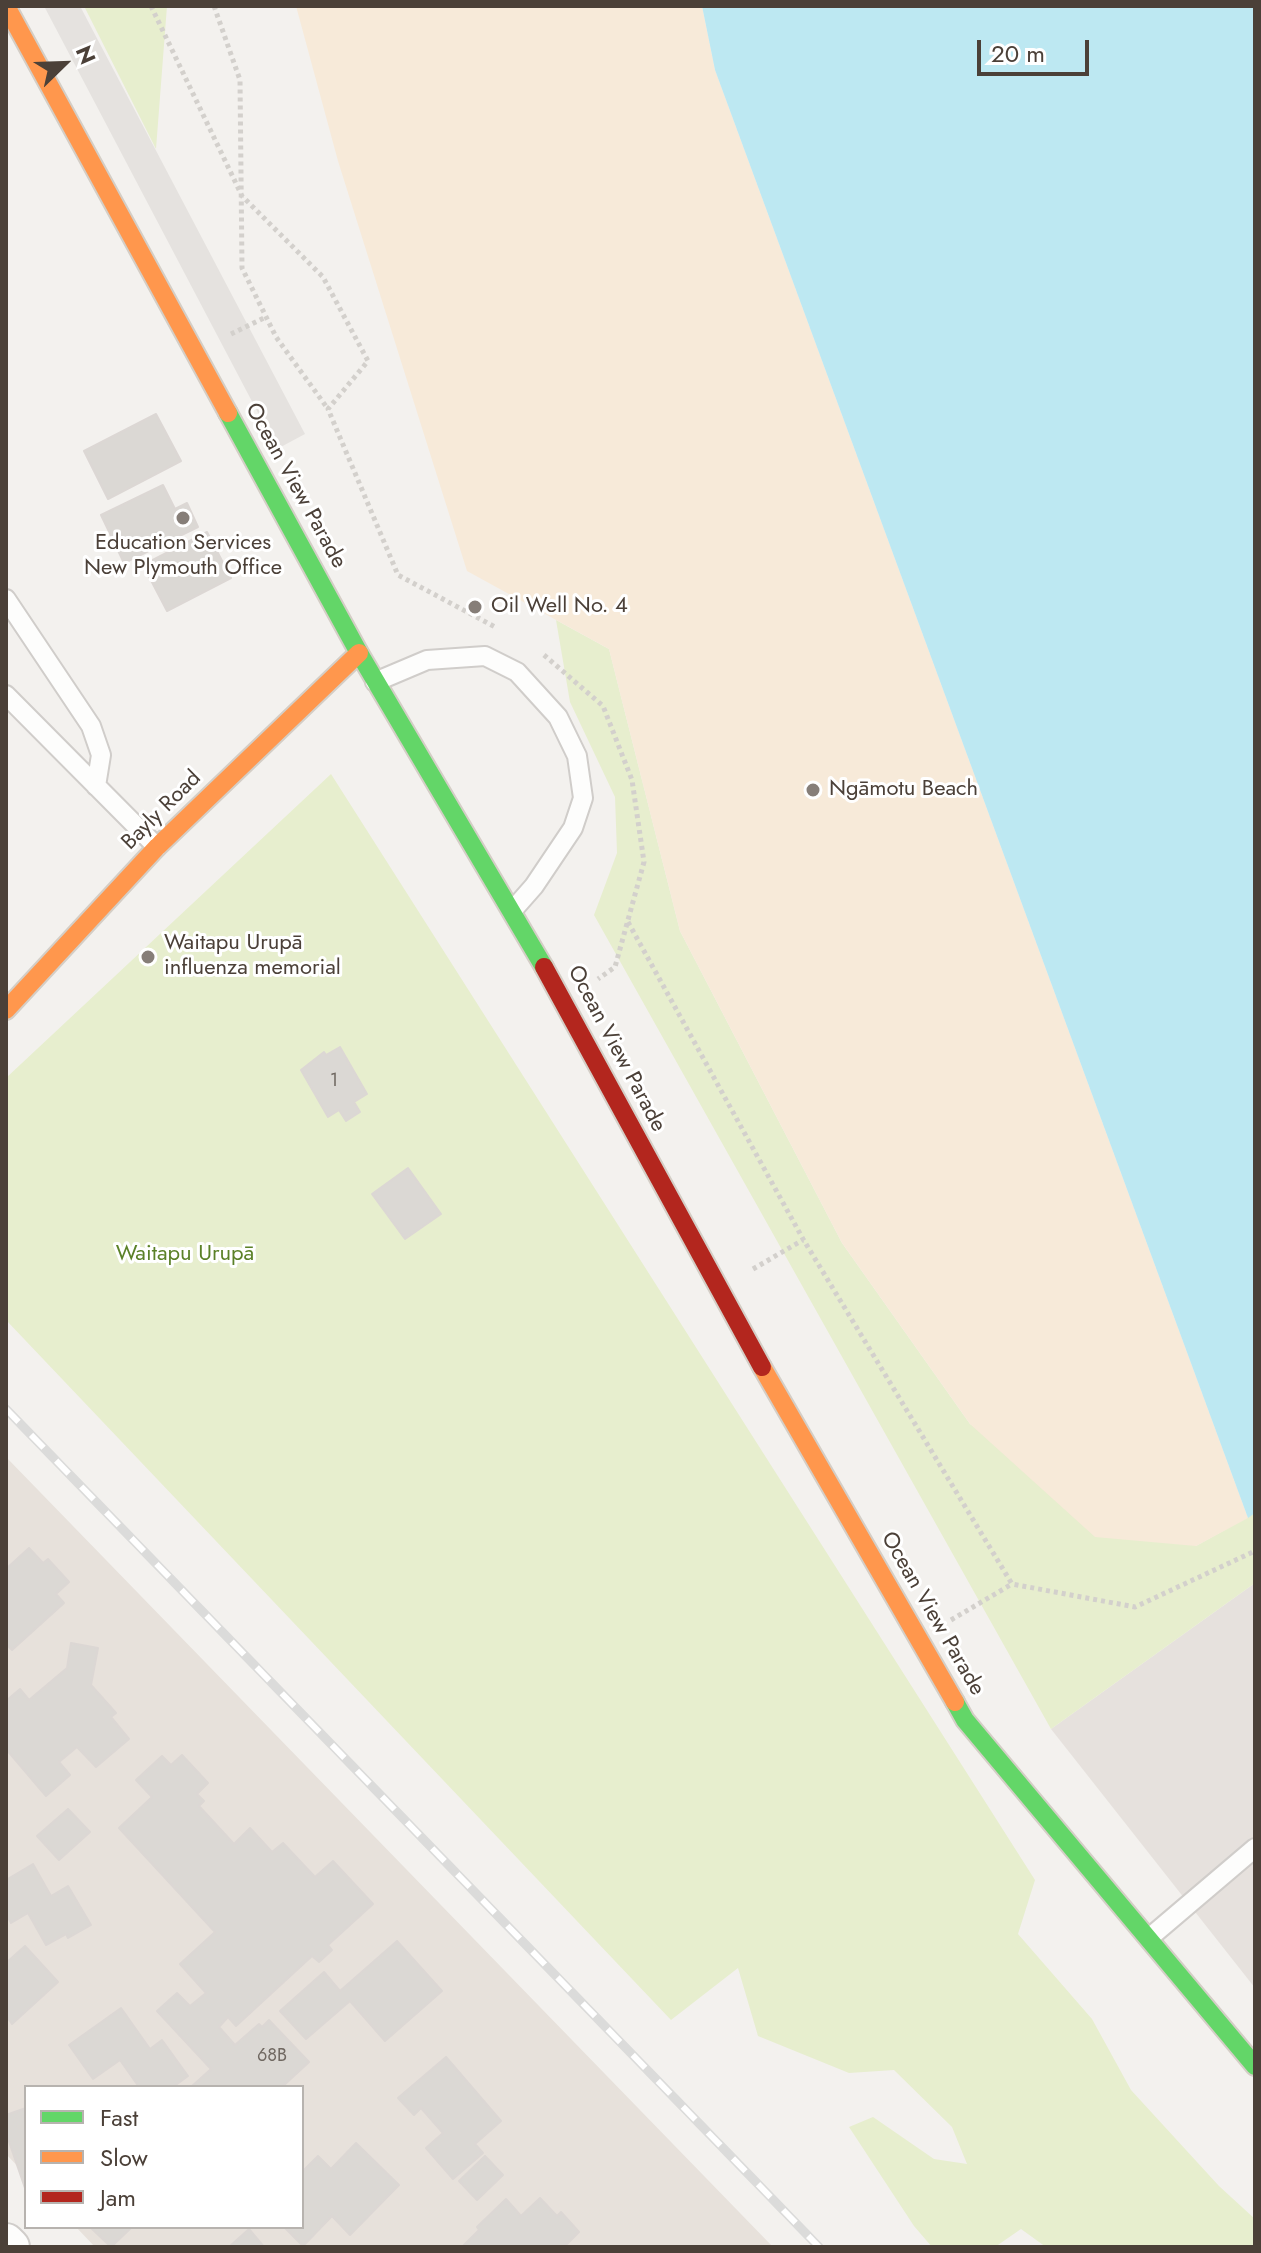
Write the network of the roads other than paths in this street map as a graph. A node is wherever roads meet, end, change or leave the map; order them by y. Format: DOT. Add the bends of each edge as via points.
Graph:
graph roads {
  1 [pos="6,6"];
  2 [pos="6,599"];
  3 [pos="359,653"];
  4 [pos="375,682"];
  5 [pos="6,695"];
  6 [pos="96,786"];
  7 [pos="157,847"];
  8 [pos="512,911"];
  9 [pos="6,1010"];
  10 [pos="1255,1848"];
  11 [pos="1149,1938"];
  12 [pos="1255,2066"];
  13 [pos="6,2242"];
  14 [pos="11,2247"];
  1 -- 3 [label="street, Ocean View Parade"];
  2 -- 6 [label="lane" via="91,726 101,755"];
  3 -- 4 [label="street, Ocean View Parade"];
  3 -- 7 [label="street, Bayly Road"];
  4 -- 8 [label="street, Ocean View Parade"];
  4 -- 8 [label="lane" via="427,660 485,656 517,672 558,717 577,756 583,798 573,828"];
  5 -- 6 [label="lane"];
  6 -- 7 [label="lane"];
  7 -- 9 [label="street, Bayly Road"];
  8 -- 11 [label="street, Ocean View Parade" via="718,1290 965,1720"];
  10 -- 11 [label="lane"];
  11 -- 12 [label="street, Ocean View Parade"];
  13 -- 14 [label="street"];
}
